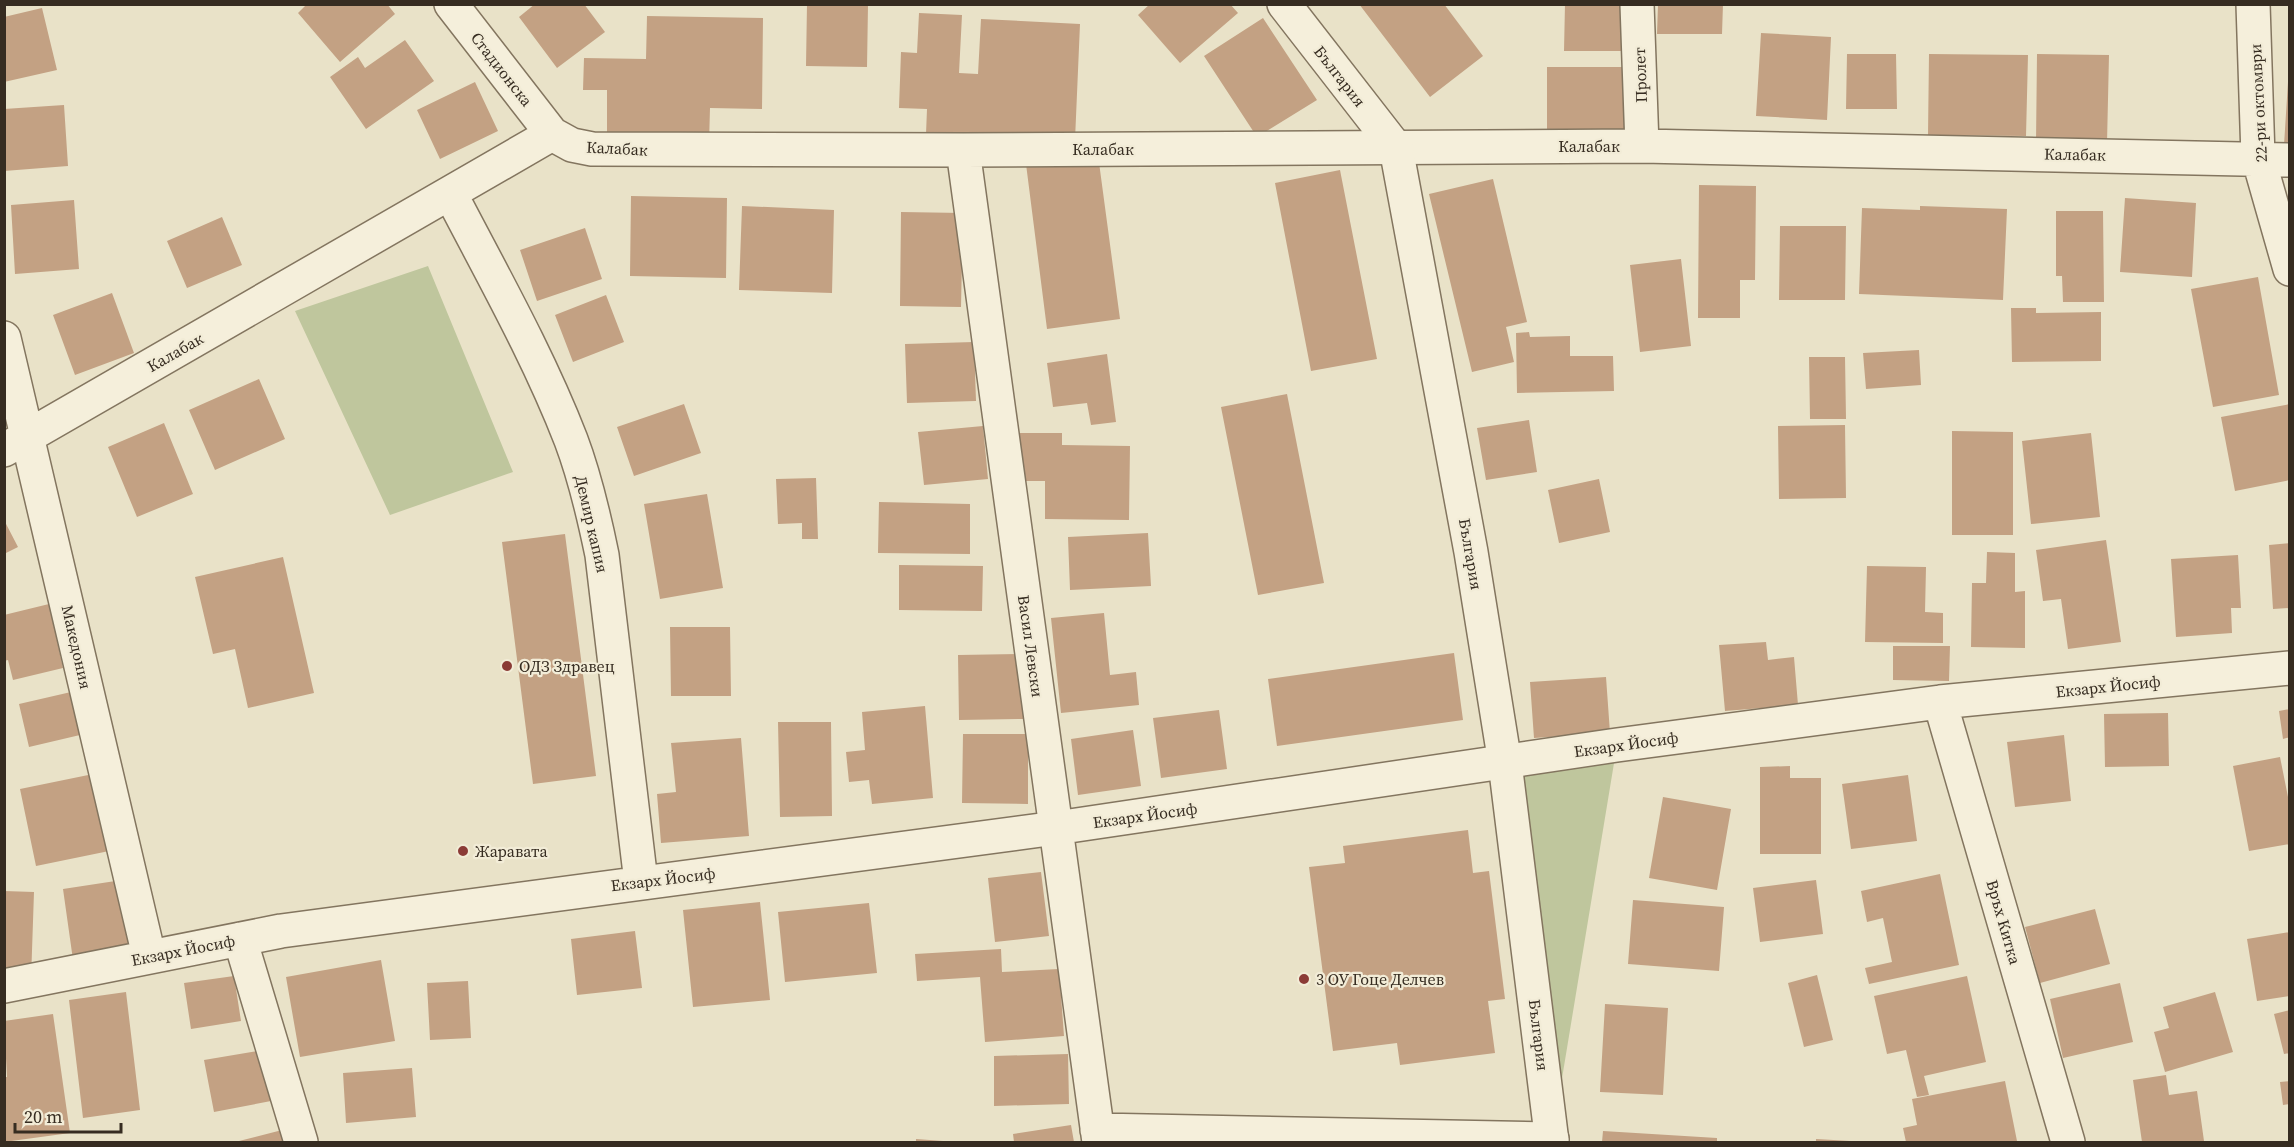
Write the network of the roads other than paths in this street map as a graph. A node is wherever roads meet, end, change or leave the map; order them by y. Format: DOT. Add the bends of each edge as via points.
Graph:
graph roads {
  1 [pos="451,4"];
  2 [pos="1284,4"];
  3 [pos="1637,4"];
  4 [pos="2253,4"];
  5 [pos="552,134"];
  6 [pos="1642,146"];
  7 [pos="1396,148"];
  8 [pos="963,150"];
  9 [pos="2274,158"];
  10 [pos="450,193"];
  11 [pos="2289,269"];
  12 [pos="4,338"];
  13 [pos="16,443"];
  14 [pos="2289,668"];
  15 [pos="1940,702"];
  16 [pos="1505,763"];
  17 [pos="1056,828"];
  18 [pos="641,882"];
  19 [pos="240,939"];
  20 [pos="149,956"];
  21 [pos="4,986"];
  22 [pos="1098,1136"];
  23 [pos="1552,1141"];
  24 [pos="301,1143"];
  25 [pos="2068,1143"];
  1 -- 5 [label="street, Стадионска"];
  2 -- 7 [label="street, България"];
  3 -- 6 [label="street, Пролет"];
  4 -- 9 [label="street, 22-ри октомври"];
  5 -- 8 [label="street, Калабак" via="572,145 618,151"];
  5 -- 10 [label="street, Калабак"];
  6 -- 7 [label="street, Калабак"];
  6 -- 9 [label="street, Калабак"];
  7 -- 8 [label="street, Калабак"];
  7 -- 16 [label="street, България" via="1471,552"];
  8 -- 17 [label="street, Васил Левски"];
  9 -- 11 [label="street, 22-ри октомври"];
  10 -- 13 [label="street, Калабак"];
  10 -- 18 [label="street, Демир капия" via="546,382 592,506 602,555"];
  12 -- 13 [label="street, Македония"];
  13 -- 20 [label="street, Македония"];
  14 -- 15 [label="street, Екзарх Йосиф"];
  15 -- 16 [label="street, Екзарх Йосиф"];
  15 -- 25 [label="street, Връх Китка"];
  16 -- 17 [label="street, Екзарх Йосиф"];
  16 -- 23 [label="street, България"];
  17 -- 18 [label="street, Екзарх Йосиф"];
  17 -- 22 [label="street, Васил Левски"];
  18 -- 19 [label="street, Екзарх Йосиф"];
  19 -- 20 [label="street, Екзарх Йосиф"];
  19 -- 24 [label="street"];
  20 -- 21 [label="street, Екзарх Йосиф"];
  22 -- 23 [label="street"];
}
